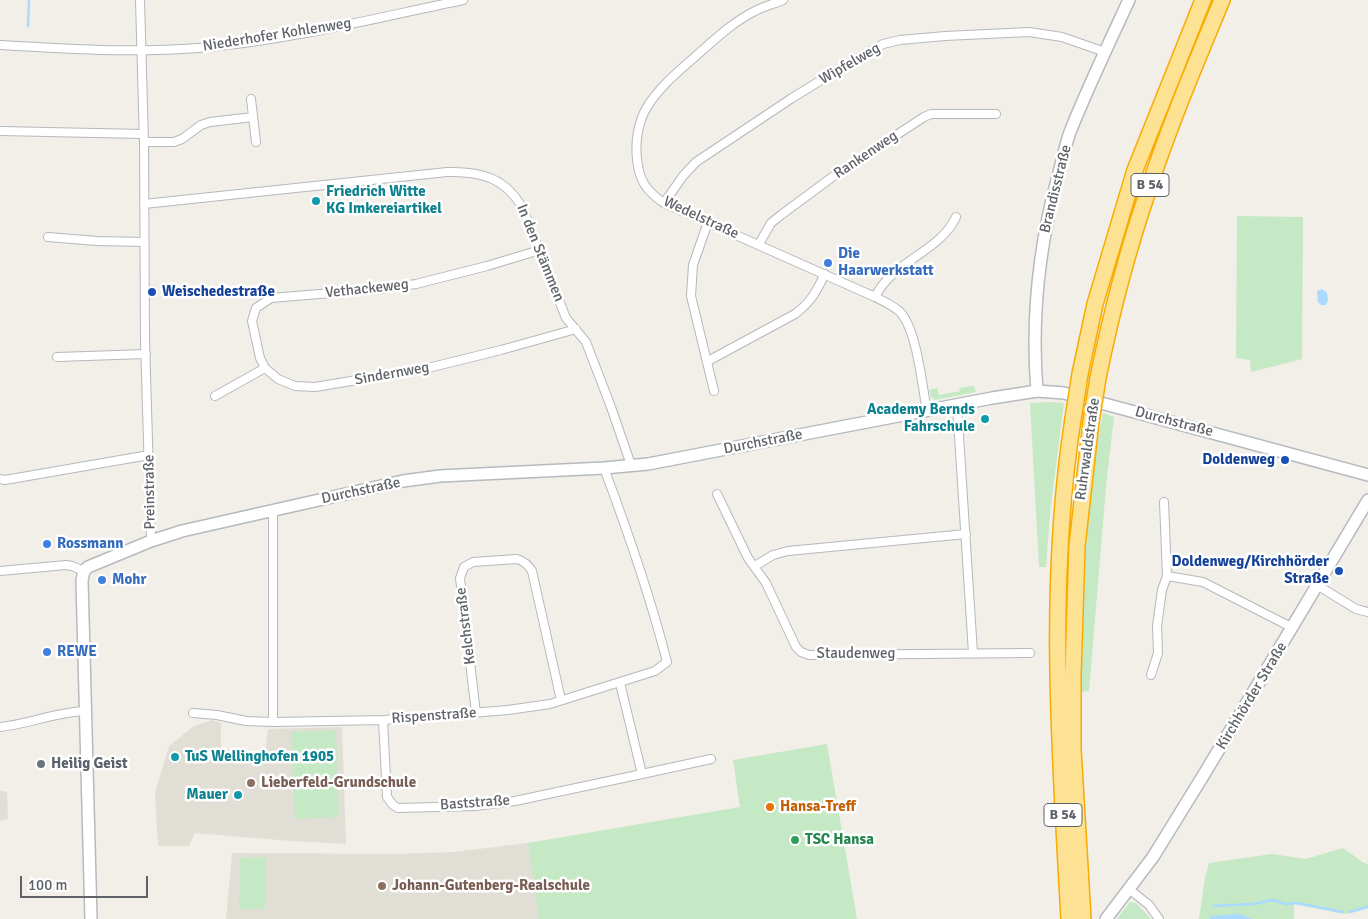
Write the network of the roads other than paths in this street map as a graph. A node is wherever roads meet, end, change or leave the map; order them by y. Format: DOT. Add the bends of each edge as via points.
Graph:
graph roads {
  1 [pos="140,0"];
  2 [pos="463,0"];
  3 [pos="784,0"];
  4 [pos="1129,0"];
  5 [pos="1203,0"];
  6 [pos="1222,0"];
  7 [pos="0,45"];
  8 [pos="142,51"];
  9 [pos="1105,52"];
  10 [pos="251,99"];
  11 [pos="996,114"];
  12 [pos="253,117"];
  13 [pos="0,130"];
  14 [pos="144,134"];
  15 [pos="144,142"];
  16 [pos="256,142"];
  17 [pos="664,203"];
  18 [pos="144,204"];
  19 [pos="956,217"];
  20 [pos="708,222"];
  21 [pos="48,237"];
  22 [pos="144,242"];
  23 [pos="758,244"];
  24 [pos="540,250"];
  25 [pos="825,274"];
  26 [pos="876,297"];
  27 [pos="576,329"];
  28 [pos="146,354"];
  29 [pos="57,357"];
  30 [pos="708,361"];
  31 [pos="265,368"];
  32 [pos="714,391"];
  33 [pos="1037,391"];
  34 [pos="215,396"];
  35 [pos="957,405"];
  36 [pos="927,411"];
  37 [pos="149,455"];
  38 [pos="631,465"];
  39 [pos="604,468"];
  40 [pos="1368,475"];
  41 [pos="0,479"];
  42 [pos="717,494"];
  43 [pos="1368,500"];
  44 [pos="1164,502"];
  45 [pos="273,510"];
  46 [pos="966,534"];
  47 [pos="151,541"];
  48 [pos="755,566"];
  49 [pos="0,571"];
  50 [pos="84,571"];
  51 [pos="1167,576"];
  52 [pos="1317,585"];
  53 [pos="1368,612"];
  54 [pos="1293,628"];
  55 [pos="973,653"];
  56 [pos="1030,653"];
  57 [pos="1151,675"];
  58 [pos="620,683"];
  59 [pos="561,700"];
  60 [pos="85,711"];
  61 [pos="476,713"];
  62 [pos="193,714"];
  63 [pos="383,720"];
  64 [pos="273,722"];
  65 [pos="0,727"];
  66 [pos="711,759"];
  67 [pos="642,774"];
  68 [pos="1129,889"];
  69 [pos="1083,914"];
  70 [pos="91,919"];
  71 [pos="1069,919"];
  72 [pos="1106,919"];
  73 [pos="1159,919"];
  1 -- 8 [label="street, Preinstraße"];
  2 -- 8 [label="street, Niederhofer Kohlenweg" via="259,41"];
  3 -- 17 [label="street, Wedelstraße" via="731,25 665,83 646,108 636,149 638,168 643,184"];
  4 -- 9 [label="street, Brandisstraße"];
  5 -- 71 [label="highway, Ruhrwaldstraße / B 54, bridge" via="1135,170 1095,304 1073,419 1064,496 1056,627 1057,710"];
  6 -- 69 [label="highway, Ruhrwaldstraße / B 54, bridge" via="1148,190 1116,300 1090,422 1077,546 1073,675 1073,749"];
  7 -- 8 [label="street, Niederhofer Kohlenweg"];
  8 -- 14 [label="street, Preinstraße"];
  9 -- 17 [label="street, Wipfelweg" via="1062,37 1029,32 945,36 883,44 808,88 696,162"];
  9 -- 33 [label="street, Brandisstraße" via="1070,134 1049,207 1038,279 1035,332"];
  10 -- 12 [label="street"];
  11 -- 23 [label="street, Rankenweg" via="932,114 924,117 781,215"];
  12 -- 15 [label="street" via="210,122 174,142"];
  12 -- 16 [label="street"];
  13 -- 14 [label="street"];
  14 -- 15 [label="street, Preinstraße"];
  15 -- 18 [label="street, Preinstraße"];
  17 -- 20 [label="street, Wedelstraße"];
  18 -- 22 [label="street, Preinstraße"];
  18 -- 24 [label="street, In den Stämmen" via="466,171 494,180 516,197"];
  19 -- 26 [label="street" via="941,237 889,277"];
  20 -- 23 [label="street, Wedelstraße"];
  20 -- 30 [label="street" via="693,265 691,296"];
  21 -- 22 [label="street"];
  22 -- 28 [label="street, Preinstraße"];
  23 -- 25 [label="street, Wedelstraße"];
  24 -- 27 [label="street, In den Stämmen" via="566,318"];
  24 -- 31 [label="street, Vethackeweg" via="416,284 271,298 256,308 252,321"];
  25 -- 26 [label="street, Wedelstraße"];
  25 -- 30 [label="street" via="812,299 794,314"];
  26 -- 36 [label="street, Wedelstraße" via="899,311 910,327"];
  27 -- 31 [label="street, Sindernweg" via="424,369 315,387 295,386 278,379"];
  27 -- 38 [label="street, In den Stämmen" via="586,342"];
  28 -- 29 [label="street"];
  28 -- 37 [label="street, Preinstraße"];
  30 -- 32 [label="street"];
  31 -- 34 [label="street"];
  33 -- 35 [label="street, Durchstraße"];
  33 -- 40 [label="street, Durchstraße" via="1064,394"];
  35 -- 36 [label="street, Durchstraße"];
  35 -- 46 [label="street"];
  36 -- 38 [label="street, Durchstraße" via="674,460"];
  37 -- 41 [label="street"];
  37 -- 47 [label="street, Preinstraße"];
  38 -- 39 [label="street, Durchstraße"];
  39 -- 45 [label="street, Durchstraße" via="440,476"];
  39 -- 58 [label="street, Rispenstraße" via="644,578 667,662 655,671"];
  42 -- 48 [label="street, Staudenweg"];
  43 -- 52 [label="street, Kirchhörder Straße"];
  44 -- 51 [label="street"];
  45 -- 47 [label="street, Durchstraße"];
  45 -- 64 [label="street"];
  46 -- 48 [label="street" via="788,551 773,555"];
  46 -- 55 [label="street"];
  47 -- 50 [label="street, Preinstraße" via="94,563"];
  48 -- 55 [label="street, Staudenweg" via="801,652 810,655"];
  49 -- 50 [label="street" via="66,565"];
  50 -- 60 [label="street"];
  51 -- 54 [label="street" via="1203,582"];
  51 -- 57 [label="street" via="1157,626 1158,653"];
  52 -- 53 [label="street" via="1356,609"];
  52 -- 54 [label="street, Kirchhörder Straße"];
  54 -- 68 [label="street, Kirchhörder Straße" via="1204,776"];
  55 -- 56 [label="street, Staudenweg"];
  58 -- 59 [label="street, Rispenstraße"];
  58 -- 67 [label="street"];
  59 -- 61 [label="street, Rispenstraße" via="527,708"];
  59 -- 61 [label="street, Kelchstraße" via="529,566 517,558 473,562 464,567 460,578"];
  60 -- 65 [label="street"];
  60 -- 70 [label="street"];
  61 -- 63 [label="street, Rispenstraße"];
  62 -- 64 [label="street, Rispenstraße"];
  63 -- 64 [label="street, Rispenstraße"];
  63 -- 67 [label="street, Baststraße" via="387,797 398,808 475,806 515,801"];
  66 -- 67 [label="street, Baststraße"];
  68 -- 72 [label="street, Kirchhörder Straße"];
  68 -- 73 [label="street" via="1149,905"];
}
